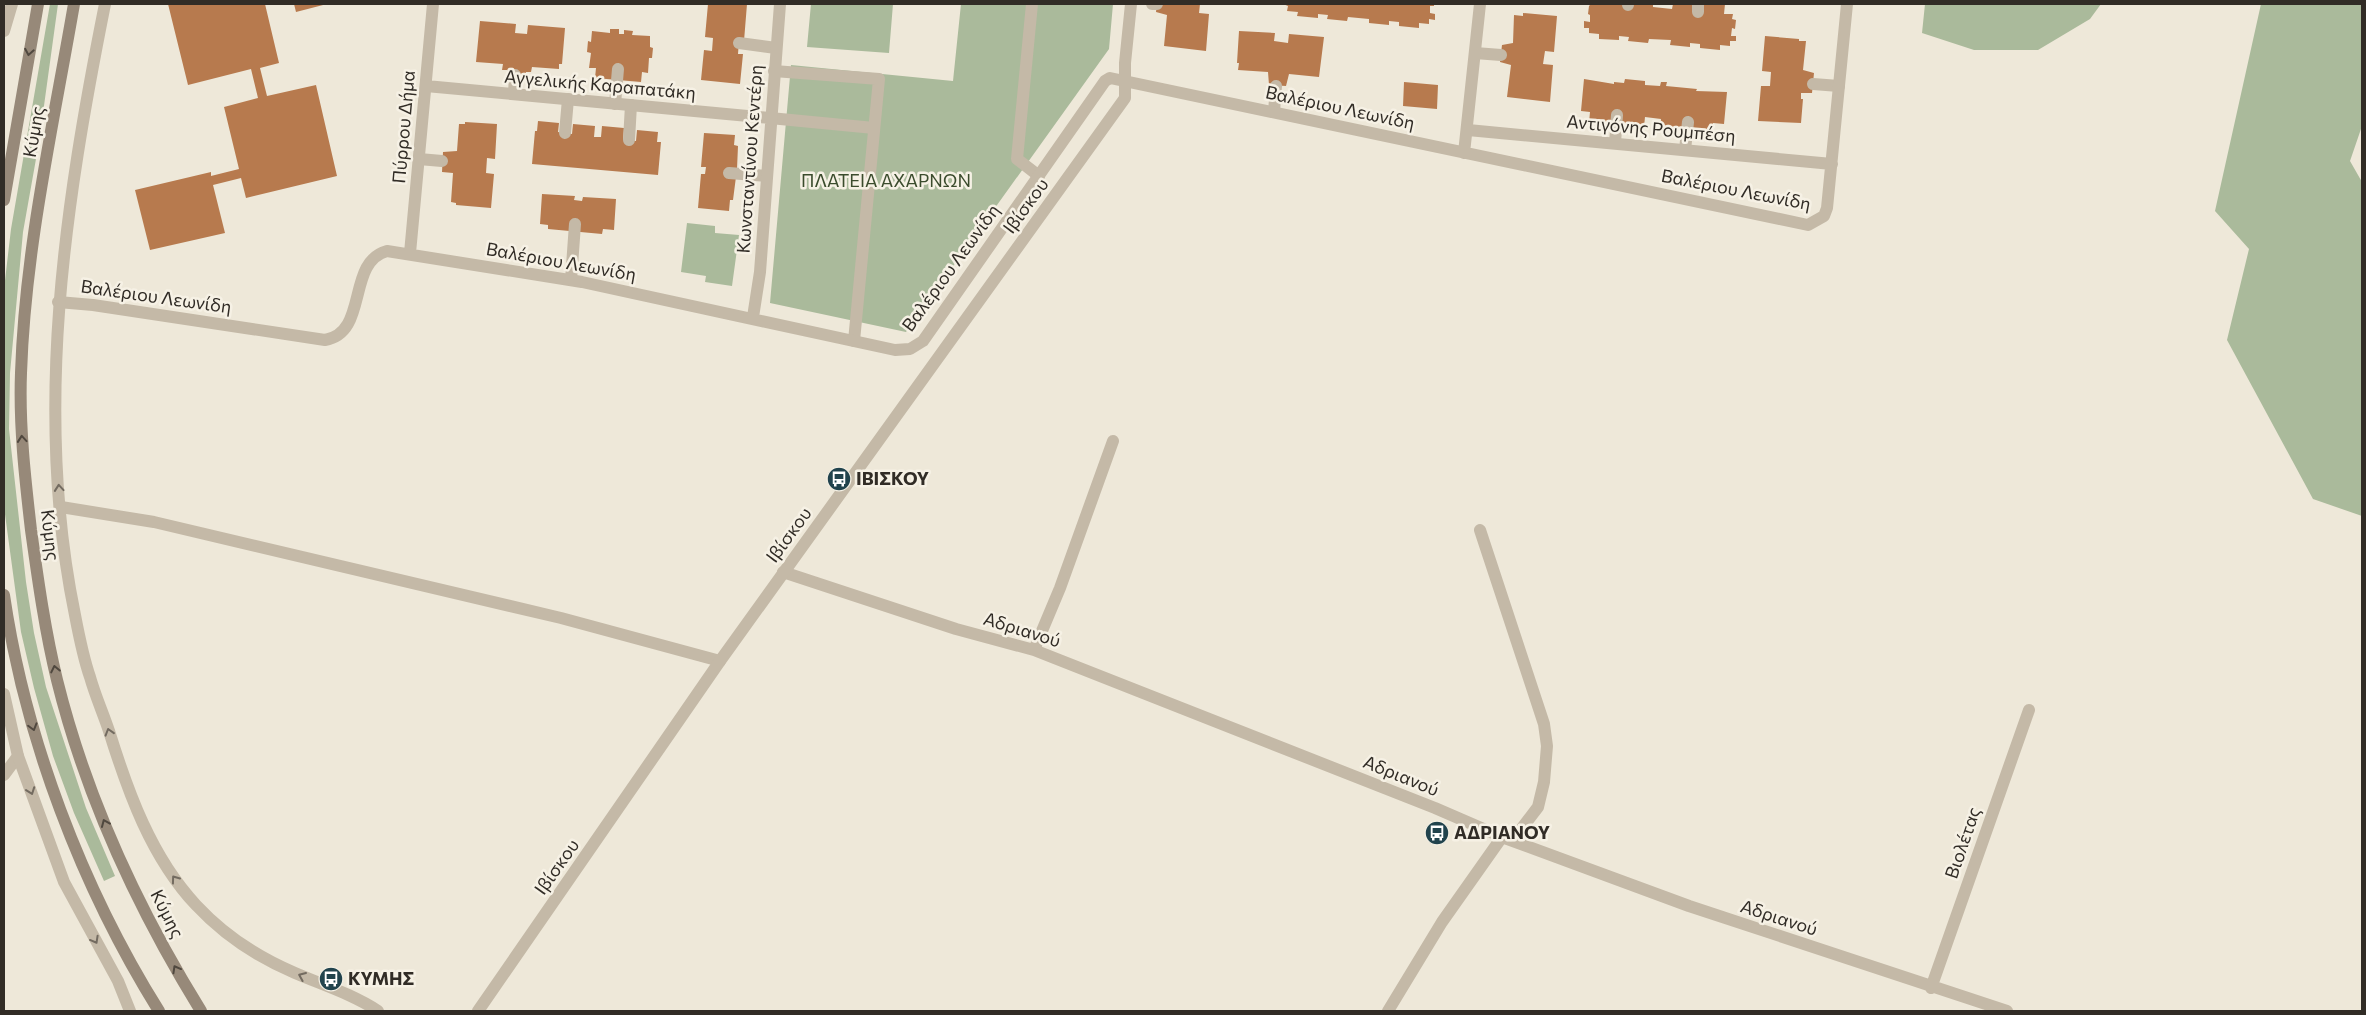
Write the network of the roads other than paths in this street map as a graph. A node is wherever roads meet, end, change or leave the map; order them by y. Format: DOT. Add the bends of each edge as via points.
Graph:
graph roads {
  1 [pos="12,4"];
  2 [pos="38,4"];
  3 [pos="74,4"];
  4 [pos="105,4"];
  5 [pos="433,4"];
  6 [pos="780,4"];
  7 [pos="1032,4"];
  8 [pos="1131,4"];
  9 [pos="1152,4"];
  10 [pos="1157,4"];
  11 [pos="1480,4"];
  12 [pos="1847,4"];
  13 [pos="4,31"];
  14 [pos="739,43"];
  15 [pos="776,48"];
  16 [pos="1475,53"];
  17 [pos="1501,55"];
  18 [pos="618,69"];
  19 [pos="774,71"];
  20 [pos="515,75"];
  21 [pos="1126,80"];
  22 [pos="1813,84"];
  23 [pos="426,86"];
  24 [pos="1276,86"];
  25 [pos="1839,86"];
  26 [pos="514,94"];
  27 [pos="568,99"];
  28 [pos="615,104"];
  29 [pos="631,105"];
  30 [pos="1274,112"];
  31 [pos="1616,116"];
  32 [pos="770,118"];
  33 [pos="1688,122"];
  34 [pos="874,128"];
  35 [pos="1468,130"];
  36 [pos="565,133"];
  37 [pos="628,140"];
  38 [pos="1614,143"];
  39 [pos="1685,150"];
  40 [pos="1464,153"];
  41 [pos="419,159"];
  42 [pos="442,161"];
  43 [pos="1832,164"];
  44 [pos="729,173"];
  45 [pos="766,176"];
  46 [pos="1039,176"];
  47 [pos="4,200"];
  48 [pos="575,224"];
  49 [pos="410,254"];
  50 [pos="571,280"];
  51 [pos="58,302"];
  52 [pos="752,318"];
  53 [pos="854,341"];
  54 [pos="1113,441"];
  55 [pos="61,507"];
  56 [pos="1480,530"];
  57 [pos="783,572"];
  58 [pos="4,594"];
  59 [pos="1034,650"];
  60 [pos="720,661"];
  61 [pos="4,694"];
  62 [pos="2029,710"];
  63 [pos="18,756"];
  64 [pos="4,775"];
  65 [pos="1502,837"];
  66 [pos="1931,988"];
  67 [pos="130,1011"];
  68 [pos="158,1011"];
  69 [pos="201,1011"];
  70 [pos="378,1011"];
  71 [pos="478,1011"];
  72 [pos="1388,1011"];
  73 [pos="2007,1011"];
  1 -- 13 [label="street"];
  2 -- 47 [label="main road, Κύμης, one-way"];
  69 -- 3 [label="main road, Κύμης, one-way" via="152,926 96,802 57,681 36,564 21,424 21,372 35,229"];
  4 -- 51 [label="street" via="84,111"];
  5 -- 23 [label="street, Πύρρου Δήμα"];
  6 -- 15 [label="street, Κωνσταντίνου Κεντέρη"];
  7 -- 46 [label="street" via="1017,159"];
  8 -- 21 [label="street, Ιβίσκου"];
  9 -- 10 [label="street"];
  11 -- 16 [label="street"];
  12 -- 25 [label="street"];
  14 -- 15 [label="street"];
  15 -- 19 [label="street, Κωνσταντίνου Κεντέρη"];
  16 -- 17 [label="street"];
  16 -- 35 [label="street"];
  18 -- 28 [label="street"];
  19 -- 32 [label="street, Κωνσταντίνου Κεντέρη"];
  19 -- 34 [label="street" via="879,79"];
  20 -- 26 [label="street"];
  21 -- 30 [label="street, Βαλέριου Λεωνίδη"];
  21 -- 46 [label="street, Βαλέριου Λεωνίδη" via="1110,78 1105,81"];
  21 -- 57 [label="street, Ιβίσκου" via="1125,98"];
  22 -- 25 [label="street"];
  23 -- 26 [label="street, Αγγελικής Καραπατάκη"];
  23 -- 41 [label="street, Πύρρου Δήμα"];
  24 -- 30 [label="street"];
  25 -- 43 [label="street"];
  26 -- 27 [label="street, Αγγελικής Καραπατάκη"];
  27 -- 28 [label="street, Αγγελικής Καραπατάκη"];
  27 -- 36 [label="street"];
  28 -- 29 [label="street, Αγγελικής Καραπατάκη"];
  29 -- 32 [label="street, Αγγελικής Καραπατάκη"];
  29 -- 37 [label="street"];
  30 -- 40 [label="street, Βαλέριου Λεωνίδη"];
  31 -- 38 [label="street"];
  32 -- 34 [label="street, Αγγελικής Καραπατάκη"];
  32 -- 45 [label="street, Κωνσταντίνου Κεντέρη"];
  33 -- 39 [label="street"];
  34 -- 53 [label="street"];
  35 -- 38 [label="street, Αντιγόνης Ρουμπέση"];
  35 -- 40 [label="street"];
  38 -- 39 [label="street, Αντιγόνης Ρουμπέση"];
  39 -- 43 [label="street, Αντιγόνης Ρουμπέση"];
  40 -- 43 [label="street, Βαλέριου Λεωνίδη" via="1808,225 1824,216"];
  41 -- 42 [label="street"];
  41 -- 49 [label="street, Πύρρου Δήμα"];
  44 -- 45 [label="street"];
  45 -- 52 [label="street, Κωνσταντίνου Κεντέρη" via="760,272"];
  46 -- 53 [label="street, Βαλέριου Λεωνίδη" via="923,341 910,349 895,350"];
  48 -- 50 [label="street"];
  49 -- 50 [label="street, Βαλέριου Λεωνίδη"];
  49 -- 51 [label="street, Βαλέριου Λεωνίδη" via="387,250 369,261 347,328 334,339"];
  50 -- 52 [label="street, Βαλέριου Λεωνίδη"];
  55 -- 51 [label="street, one-way" via="56,401"];
  52 -- 53 [label="street, Βαλέριου Λεωνίδη"];
  54 -- 59 [label="street"];
  55 -- 60 [label="street" via="154,522 561,618"];
  70 -- 55 [label="street, one-way" via="240,944 196,905 174,880 139,814 117,762 89,676 75,613"];
  56 -- 65 [label="street" via="1534,690 1547,746 1538,807 1519,832"];
  57 -- 59 [label="street, Αδριανού"];
  57 -- 60 [label="street, Ιβίσκου"];
  58 -- 68 [label="main road, one-way" via="23,691 42,760 63,817 123,947"];
  59 -- 65 [label="street, Αδριανού"];
  60 -- 71 [label="street, Ιβίσκου"];
  61 -- 63 [label="street"];
  62 -- 66 [label="street, Βιολέτας"];
  63 -- 64 [label="street"];
  63 -- 67 [label="street, one-way" via="64,882 118,981"];
  65 -- 66 [label="street, Αδριανού" via="1689,906"];
  65 -- 72 [label="street" via="1442,922"];
  66 -- 73 [label="street, Αδριανού"];
}
